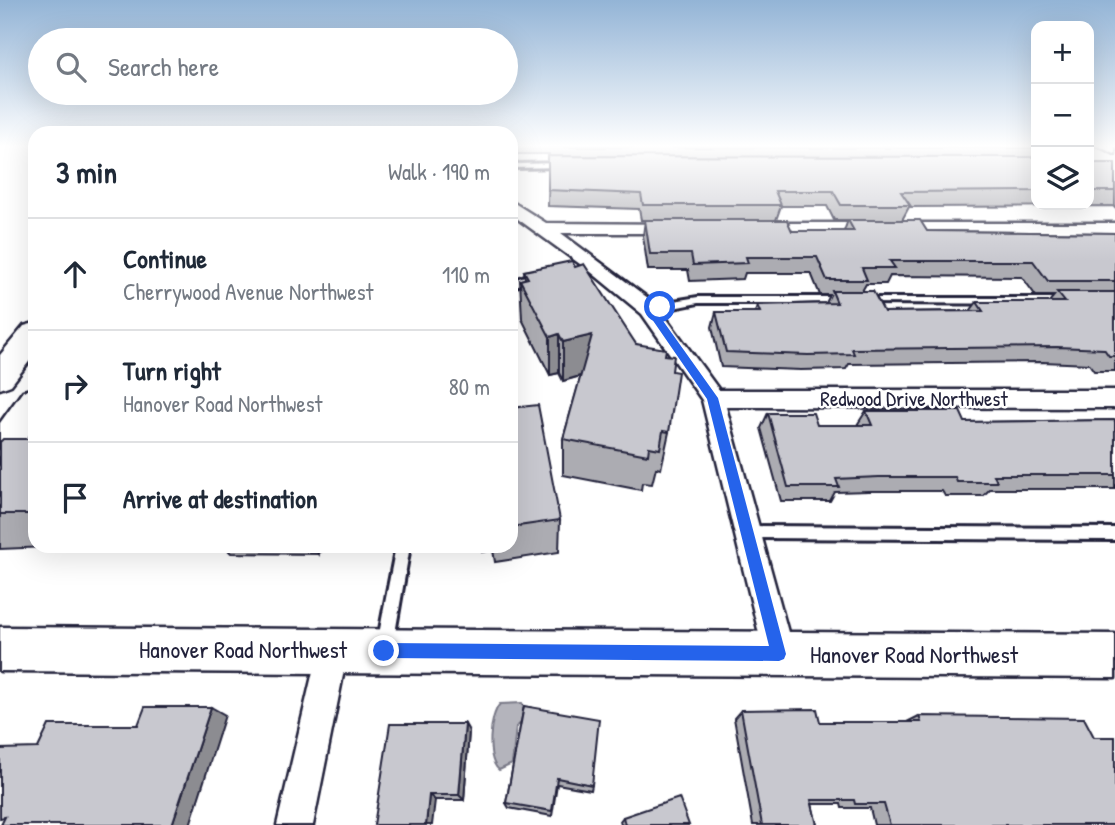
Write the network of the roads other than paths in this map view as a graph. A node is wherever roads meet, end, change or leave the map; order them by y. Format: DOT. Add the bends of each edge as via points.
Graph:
graph roads {
  1 [pos="518,211"];
  2 [pos="542,228"];
  3 [pos="695,228"];
  4 [pos="737,228"];
  5 [pos="1115,228"];
  6 [pos="544,272"];
  7 [pos="518,282"];
  8 [pos="1073,302"];
  9 [pos="649,309"];
  10 [pos="28,341"];
  11 [pos="0,377"];
  12 [pos="713,398"];
  13 [pos="1115,399"];
  14 [pos="28,410"];
  15 [pos="0,450"];
  16 [pos="747,532"];
  17 [pos="1115,534"];
  18 [pos="402,553"];
  19 [pos="0,649"];
  20 [pos="333,650"];
  21 [pos="384,651"];
  22 [pos="779,654"];
  23 [pos="1115,656"];
  24 [pos="295,825"];
  1 -- 2 [label="street"];
  2 -- 3 [label="street"];
  2 -- 9 [label="street"];
  4 -- 5 [label="street"];
  6 -- 7 [label="lane"];
  8 -- 9 [label="lane" via="698,300"];
  9 -- 12 [label="street"];
  10 -- 11 [label="street"];
  12 -- 13 [label="street, Redwood Drive Northwest"];
  12 -- 16 [label="street"];
  14 -- 15 [label="street"];
  16 -- 17 [label="lane"];
  16 -- 22 [label="street"];
  18 -- 21 [label="lane"];
  19 -- 20 [label="street, Hanover Road Northwest"];
  20 -- 21 [label="street, Hanover Road Northwest"];
  20 -- 24 [label="street"];
  21 -- 22 [label="street, Hanover Road Northwest"];
  22 -- 23 [label="street, Hanover Road Northwest"];
}
